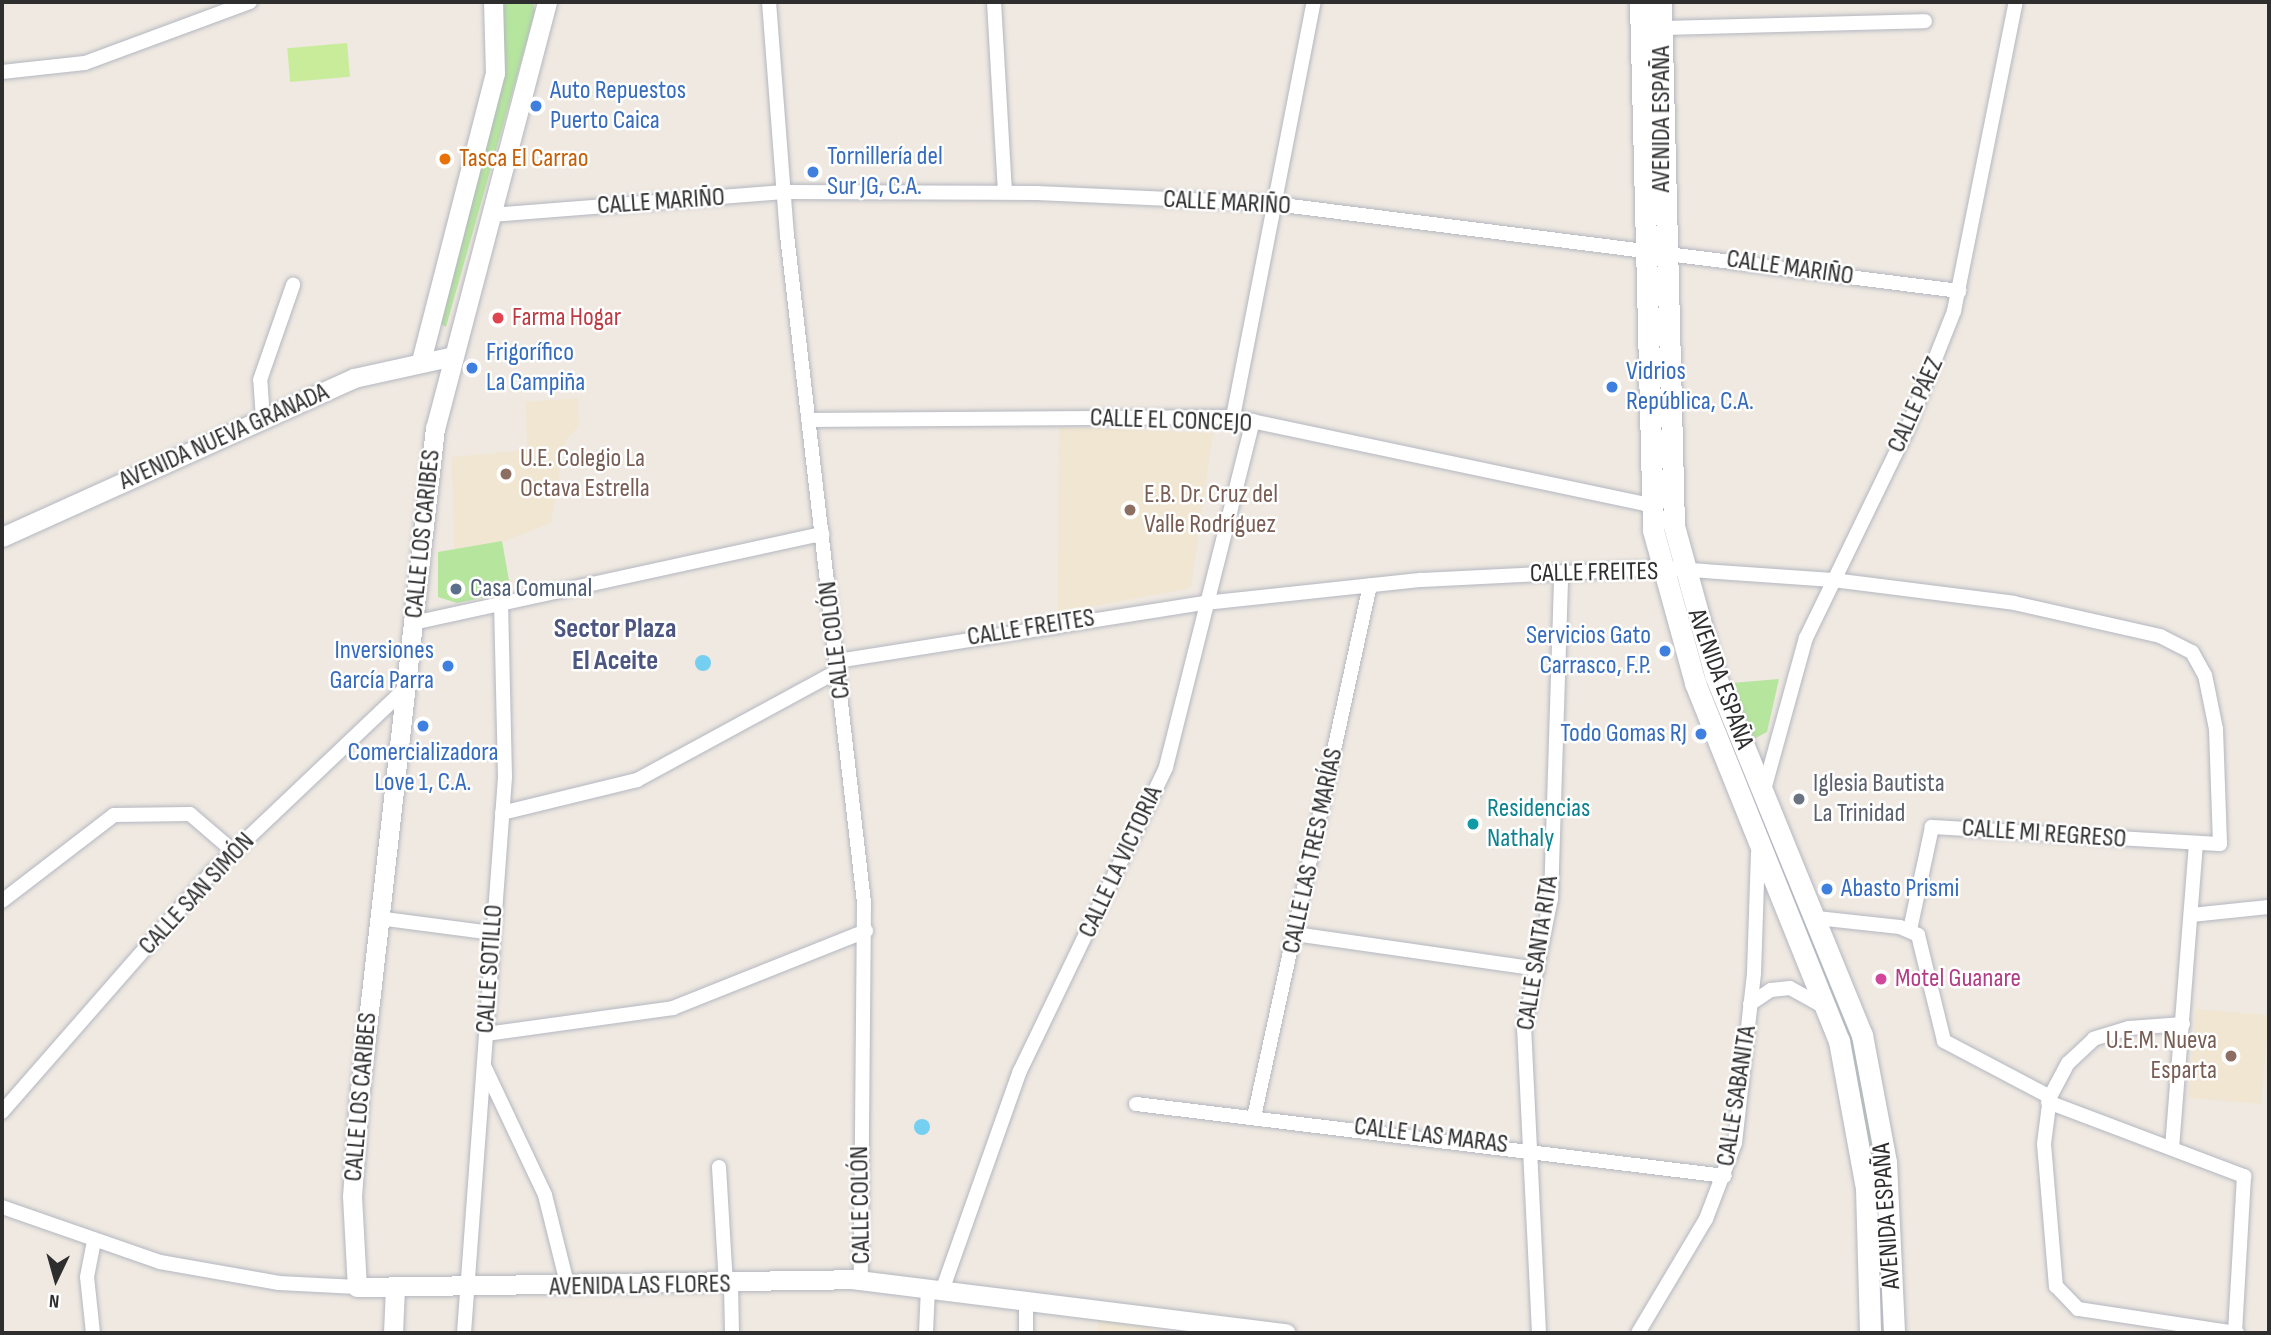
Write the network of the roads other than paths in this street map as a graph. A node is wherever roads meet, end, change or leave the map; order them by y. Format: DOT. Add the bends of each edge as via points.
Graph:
graph roads {
  1 [pos="250,2"];
  2 [pos="493,2"];
  3 [pos="547,2"];
  4 [pos="769,2"];
  5 [pos="994,2"];
  6 [pos="1314,2"];
  7 [pos="1640,2"];
  8 [pos="1661,2"];
  9 [pos="2016,2"];
  10 [pos="1925,21"];
  11 [pos="1661,28"];
  12 [pos="2,72"];
  13 [pos="783,192"];
  14 [pos="1005,192"];
  15 [pos="1275,204"];
  16 [pos="491,215"];
  17 [pos="1653,249"];
  18 [pos="293,285"];
  19 [pos="1959,291"];
  20 [pos="454,356"];
  21 [pos="421,361"];
  22 [pos="1233,417"];
  23 [pos="263,419"];
  24 [pos="810,420"];
  25 [pos="1253,421"];
  26 [pos="1650,505"];
  27 [pos="822,534"];
  28 [pos="2,537"];
  29 [pos="1661,568"];
  30 [pos="1561,572"];
  31 [pos="1684,575"];
  32 [pos="1833,580"];
  33 [pos="1370,585"];
  34 [pos="1205,603"];
  35 [pos="501,604"];
  36 [pos="413,623"];
  37 [pos="838,666"];
  38 [pos="406,688"];
  39 [pos="1763,791"];
  40 [pos="502,813"];
  41 [pos="1757,834"];
  42 [pos="2196,843"];
  43 [pos="2220,845"];
  44 [pos="233,851"];
  45 [pos="2,901"];
  46 [pos="2269,906"];
  47 [pos="2191,915"];
  48 [pos="378,918"];
  49 [pos="1817,918"];
  50 [pos="1910,930"];
  51 [pos="866,931"];
  52 [pos="492,933"];
  53 [pos="1295,934"];
  54 [pos="1537,969"];
  55 [pos="1750,1004"];
  56 [pos="1832,1016"];
  57 [pos="2183,1024"];
  58 [pos="486,1034"];
  59 [pos="484,1067"];
  60 [pos="2049,1099"];
  61 [pos="1136,1104"];
  62 [pos="2,1112"];
  63 [pos="1255,1117"];
  64 [pos="1525,1147"];
  65 [pos="2172,1148"];
  66 [pos="719,1167"];
  67 [pos="1725,1176"];
  68 [pos="2,1208"];
  69 [pos="94,1241"];
  70 [pos="861,1279"];
  71 [pos="728,1285"];
  72 [pos="357,1287"];
  73 [pos="568,1287"];
  74 [pos="935,1287"];
  75 [pos="395,1288"];
  76 [pos="466,1289"];
  77 [pos="1026,1298"];
  78 [pos="1254,1331"];
  79 [pos="93,1333"];
  80 [pos="393,1333"];
  81 [pos="464,1333"];
  82 [pos="732,1333"];
  83 [pos="926,1333"];
  84 [pos="1026,1333"];
  85 [pos="1286,1333"];
  86 [pos="1539,1333"];
  87 [pos="1638,1333"];
  88 [pos="1870,1333"];
  89 [pos="1894,1333"];
  90 [pos="2236,1333"];
  1 -- 12 [label="street" via="85,63"];
  2 -- 21 [label="street" via="495,73"];
  3 -- 16 [label="street, CALLE LOS CARIBES"];
  4 -- 13 [label="street, CALLE COLÓN"];
  5 -- 14 [label="street"];
  6 -- 15 [label="street"];
  7 -- 17 [label="main road, AVENIDA ESPAÑA"];
  8 -- 11 [label="main road, AVENIDA ESPAÑA"];
  9 -- 19 [label="street, CALLE PÁEZ"];
  10 -- 11 [label="street"];
  11 -- 17 [label="main road, AVENIDA ESPAÑA"];
  13 -- 14 [label="street, CALLE MARIÑO"];
  13 -- 16 [label="street, CALLE MARIÑO"];
  13 -- 24 [label="street, CALLE COLÓN"];
  14 -- 15 [label="street, CALLE MARIÑO"];
  15 -- 17 [label="street, CALLE MARIÑO"];
  15 -- 22 [label="street"];
  16 -- 20 [label="street, CALLE LOS CARIBES"];
  17 -- 19 [label="street, CALLE MARIÑO"];
  17 -- 26 [label="main road, AVENIDA ESPAÑA"];
  17 -- 31 [label="main road, AVENIDA ESPAÑA" via="1669,482"];
  18 -- 23 [label="street" via="260,380"];
  19 -- 32 [label="street, CALLE PÁEZ" via="1907,430"];
  20 -- 21 [label="street, AVENIDA NUEVA GRANADA"];
  20 -- 36 [label="street, CALLE LOS CARIBES" via="435,428"];
  21 -- 23 [label="street, AVENIDA NUEVA GRANADA" via="354,378"];
  22 -- 24 [label="street, CALLE EL CONCEJO"];
  22 -- 25 [label="street, CALLE EL CONCEJO"];
  23 -- 28 [label="street, AVENIDA NUEVA GRANADA"];
  24 -- 27 [label="street, CALLE COLÓN"];
  25 -- 26 [label="street, CALLE EL CONCEJO"];
  25 -- 34 [label="street, CALLE LA VICTORIA"];
  26 -- 29 [label="main road, AVENIDA ESPAÑA"];
  27 -- 35 [label="street"];
  27 -- 37 [label="street, CALLE COLÓN"];
  29 -- 30 [label="street, CALLE FREITES"];
  29 -- 31 [label="street, CALLE FREITES"];
  29 -- 41 [label="main road, AVENIDA ESPAÑA" via="1695,683"];
  30 -- 33 [label="street, CALLE FREITES"];
  30 -- 54 [label="street, CALLE SANTA RITA" via="1550,899"];
  31 -- 32 [label="street, CALLE FREITES"];
  31 -- 39 [label="main road, AVENIDA ESPAÑA" via="1715,675"];
  32 -- 39 [label="street, CALLE PÁEZ" via="1795,665"];
  32 -- 43 [label="street, CALLE FREITES" via="2047,608 2182,645 2200,662 2217,729"];
  33 -- 34 [label="street, CALLE FREITES"];
  33 -- 53 [label="street, CALLE LAS TRES MARÍAS"];
  34 -- 37 [label="street, CALLE FREITES"];
  34 -- 74 [label="street, CALLE LA VICTORIA" via="1188,696 1166,768 1020,1071"];
  35 -- 36 [label="street"];
  35 -- 40 [label="street, CALLE SOTILLO" via="507,695"];
  36 -- 38 [label="street, CALLE LOS CARIBES"];
  37 -- 40 [label="street, CALLE FREITES" via="637,780"];
  37 -- 51 [label="street, CALLE COLÓN"];
  38 -- 44 [label="street, CALLE SAN SIMÓN"];
  38 -- 48 [label="street, CALLE LOS CARIBES"];
  39 -- 49 [label="main road, AVENIDA ESPAÑA"];
  40 -- 52 [label="street, CALLE SOTILLO"];
  41 -- 55 [label="street, CALLE SABANITA"];
  41 -- 56 [label="main road, AVENIDA ESPAÑA"];
  42 -- 43 [label="street, CALLE MI REGRESO"];
  42 -- 47 [label="street"];
  42 -- 50 [label="street, CALLE MI REGRESO" via="1932,827"];
  44 -- 45 [label="street" via="190,814 114,815"];
  44 -- 62 [label="street, CALLE SAN SIMÓN"];
  46 -- 47 [label="street"];
  47 -- 57 [label="street"];
  48 -- 52 [label="street"];
  48 -- 72 [label="street, CALLE LOS CARIBES" via="353,1176"];
  49 -- 50 [label="street"];
  49 -- 89 [label="main road, AVENIDA ESPAÑA" via="1853,1008 1877,1102 1892,1227"];
  50 -- 60 [label="street" via="1923,942 1944,1041"];
  51 -- 58 [label="street" via="673,1008"];
  51 -- 70 [label="street, CALLE COLÓN"];
  52 -- 58 [label="street, CALLE SOTILLO"];
  53 -- 54 [label="street"];
  53 -- 63 [label="street, CALLE LAS TRES MARÍAS"];
  54 -- 64 [label="street, CALLE SANTA RITA" via="1524,1030"];
  55 -- 56 [label="street, CALLE SABANITA" via="1771,990 1790,988 1807,993"];
  55 -- 67 [label="street, CALLE SABANITA"];
  56 -- 88 [label="main road, AVENIDA ESPAÑA" via="1863,1165"];
  57 -- 60 [label="street" via="2129,1028 2094,1039 2068,1063"];
  57 -- 65 [label="street"];
  58 -- 59 [label="street, CALLE SOTILLO"];
  59 -- 73 [label="street" via="545,1195"];
  59 -- 76 [label="street, CALLE SOTILLO"];
  60 -- 65 [label="street"];
  60 -- 90 [label="street" via="2044,1144 2061,1297 2096,1313"];
  61 -- 63 [label="street, CALLE LAS MARAS"];
  63 -- 64 [label="street, CALLE LAS MARAS"];
  64 -- 67 [label="street, CALLE LAS MARAS"];
  64 -- 86 [label="street, CALLE SANTA RITA"];
  65 -- 90 [label="street" via="2235,1169 2248,1181"];
  66 -- 71 [label="street"];
  67 -- 87 [label="street, CALLE SABANITA"];
  68 -- 69 [label="street, AVENIDA LAS FLORES"];
  69 -- 72 [label="street, AVENIDA LAS FLORES" via="240,1277"];
  69 -- 79 [label="street" via="87,1277"];
  70 -- 71 [label="street, AVENIDA LAS FLORES"];
  70 -- 74 [label="street, AVENIDA LAS FLORES"];
  71 -- 73 [label="street, AVENIDA LAS FLORES"];
  71 -- 82 [label="street"];
  72 -- 75 [label="street, AVENIDA LAS FLORES"];
  73 -- 76 [label="street, AVENIDA LAS FLORES"];
  74 -- 77 [label="street, AVENIDA LAS FLORES"];
  74 -- 83 [label="street, CALLE LA VICTORIA"];
  75 -- 76 [label="street, AVENIDA LAS FLORES"];
  75 -- 80 [label="street"];
  76 -- 81 [label="street, CALLE SOTILLO"];
  77 -- 78 [label="street, AVENIDA LAS FLORES"];
  77 -- 84 [label="street"];
  78 -- 85 [label="street, AVENIDA LAS FLORES"];
}
